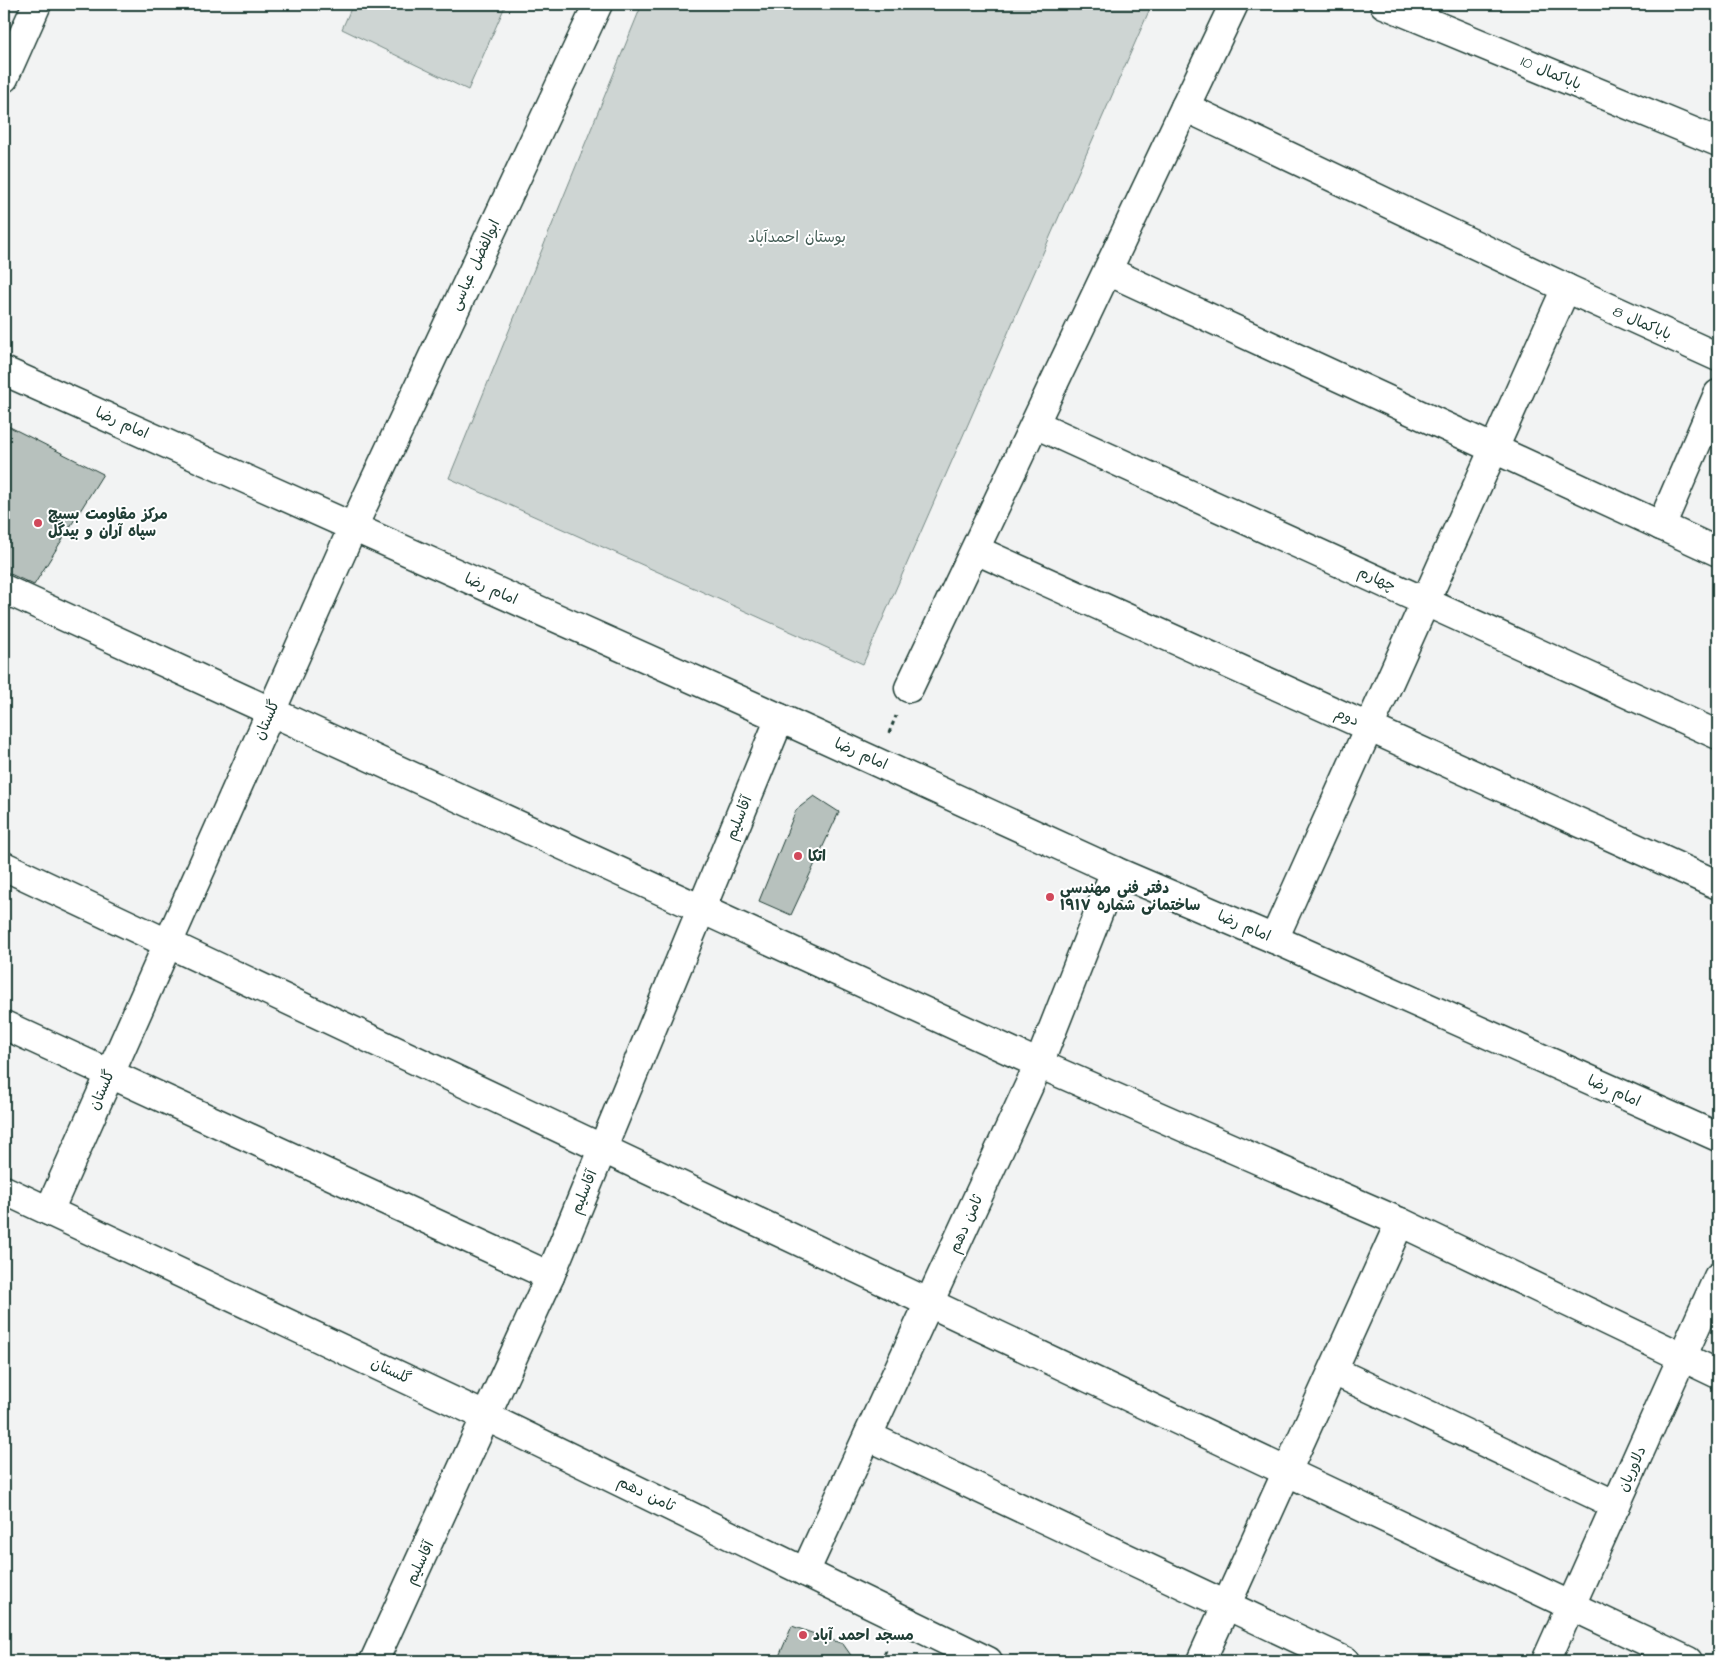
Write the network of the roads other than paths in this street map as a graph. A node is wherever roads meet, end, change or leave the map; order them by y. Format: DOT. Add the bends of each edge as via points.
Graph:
graph roads {
  1 [pos="37,4"];
  2 [pos="598,4"];
  3 [pos="1234,4"];
  4 [pos="1384,4"];
  5 [pos="4,78"];
  6 [pos="1185,107"];
  7 [pos="1718,142"];
  8 [pos="1108,271"];
  9 [pos="1566,288"];
  10 [pos="1718,357"];
  11 [pos="4,371"];
  12 [pos="1718,394"];
  13 [pos="1035,424"];
  14 [pos="1494,449"];
  15 [pos="1661,526"];
  16 [pos="353,527"];
  17 [pos="976,550"];
  18 [pos="1718,552"];
  19 [pos="4,589"];
  20 [pos="1425,601"];
  21 [pos="909,688"];
  22 [pos="271,711"];
  23 [pos="780,718"];
  24 [pos="1369,727"];
  25 [pos="1718,735"];
  26 [pos="4,866"];
  27 [pos="1115,870"];
  28 [pos="1718,885"];
  29 [pos="702,908"];
  30 [pos="1274,939"];
  31 [pos="168,943"];
  32 [pos="4,1025"];
  33 [pos="1038,1064"];
  34 [pos="110,1074"];
  35 [pos="1718,1137"];
  36 [pos="602,1148"];
  37 [pos="4,1190"];
  38 [pos="49,1211"];
  39 [pos="1400,1222"];
  40 [pos="550,1276"];
  41 [pos="1718,1277"];
  42 [pos="930,1303"];
  43 [pos="1682,1358"];
  44 [pos="1334,1371"];
  45 [pos="1718,1374"];
  46 [pos="487,1416"];
  47 [pos="868,1436"];
  48 [pos="1287,1472"];
  49 [pos="1616,1505"];
  50 [pos="805,1572"];
  51 [pos="1226,1605"];
  52 [pos="1571,1606"];
  53 [pos="374,1661"];
  54 [pos="988,1661"];
  55 [pos="1201,1661"];
  56 [pos="1345,1661"];
  57 [pos="1546,1661"];
  58 [pos="1688,1661"];
  1 -- 5 [label="street"];
  2 -- 16 [label="street, ابوالفضل عباسی"];
  3 -- 6 [label="street"];
  4 -- 7 [label="street, باباکمال 10"];
  6 -- 8 [label="street"];
  6 -- 9 [label="street, باباکمال 8"];
  8 -- 13 [label="street"];
  8 -- 14 [label="street"];
  9 -- 10 [label="street, باباکمال 8"];
  9 -- 14 [label="street"];
  11 -- 16 [label="street, امام رضا"];
  12 -- 15 [label="street"];
  13 -- 17 [label="street"];
  13 -- 20 [label="street, چهارم"];
  14 -- 15 [label="street"];
  14 -- 20 [label="street"];
  15 -- 18 [label="street"];
  16 -- 22 [label="street, گلستان"];
  16 -- 23 [label="street, امام رضا"];
  17 -- 21 [label="street"];
  17 -- 24 [label="street, دوم"];
  19 -- 22 [label="street"];
  20 -- 24 [label="street"];
  20 -- 25 [label="street, چهارم"];
  22 -- 29 [label="street"];
  22 -- 31 [label="street, گلستان"];
  23 -- 27 [label="street, امام رضا"];
  23 -- 29 [label="street, آقاسلیم"];
  24 -- 28 [label="street, دوم"];
  24 -- 30 [label="street"];
  26 -- 31 [label="street"];
  27 -- 30 [label="street, امام رضا"];
  27 -- 33 [label="street, ثامن دهم"];
  29 -- 33 [label="street"];
  29 -- 36 [label="street, آقاسلیم"];
  30 -- 35 [label="street, امام رضا"];
  31 -- 34 [label="street, گلستان"];
  31 -- 36 [label="street"];
  32 -- 34 [label="street"];
  33 -- 39 [label="street"];
  33 -- 42 [label="street, ثامن دهم"];
  34 -- 38 [label="street, گلستان"];
  34 -- 40 [label="street"];
  36 -- 40 [label="street, آقاسلیم"];
  36 -- 42 [label="street"];
  37 -- 38 [label="street"];
  38 -- 46 [label="street, گلستان"];
  39 -- 43 [label="street"];
  39 -- 44 [label="street"];
  40 -- 46 [label="street, آقاسلیم"];
  41 -- 43 [label="street, دلاوریان"];
  42 -- 47 [label="street, ثامن دهم"];
  42 -- 48 [label="street"];
  43 -- 45 [label="street"];
  43 -- 49 [label="street, دلاوریان"];
  44 -- 48 [label="street"];
  44 -- 49 [label="street"];
  46 -- 50 [label="street, ثامن دهم"];
  46 -- 53 [label="street, آقاسلیم"];
  47 -- 50 [label="street, ثامن دهم"];
  47 -- 51 [label="street"];
  48 -- 51 [label="street"];
  48 -- 52 [label="street"];
  49 -- 52 [label="street, دلاوریان"];
  50 -- 54 [label="street, ثامن دهم"];
  51 -- 55 [label="street"];
  51 -- 56 [label="street"];
  52 -- 57 [label="street, دلاوریان"];
  52 -- 58 [label="street"];
}
